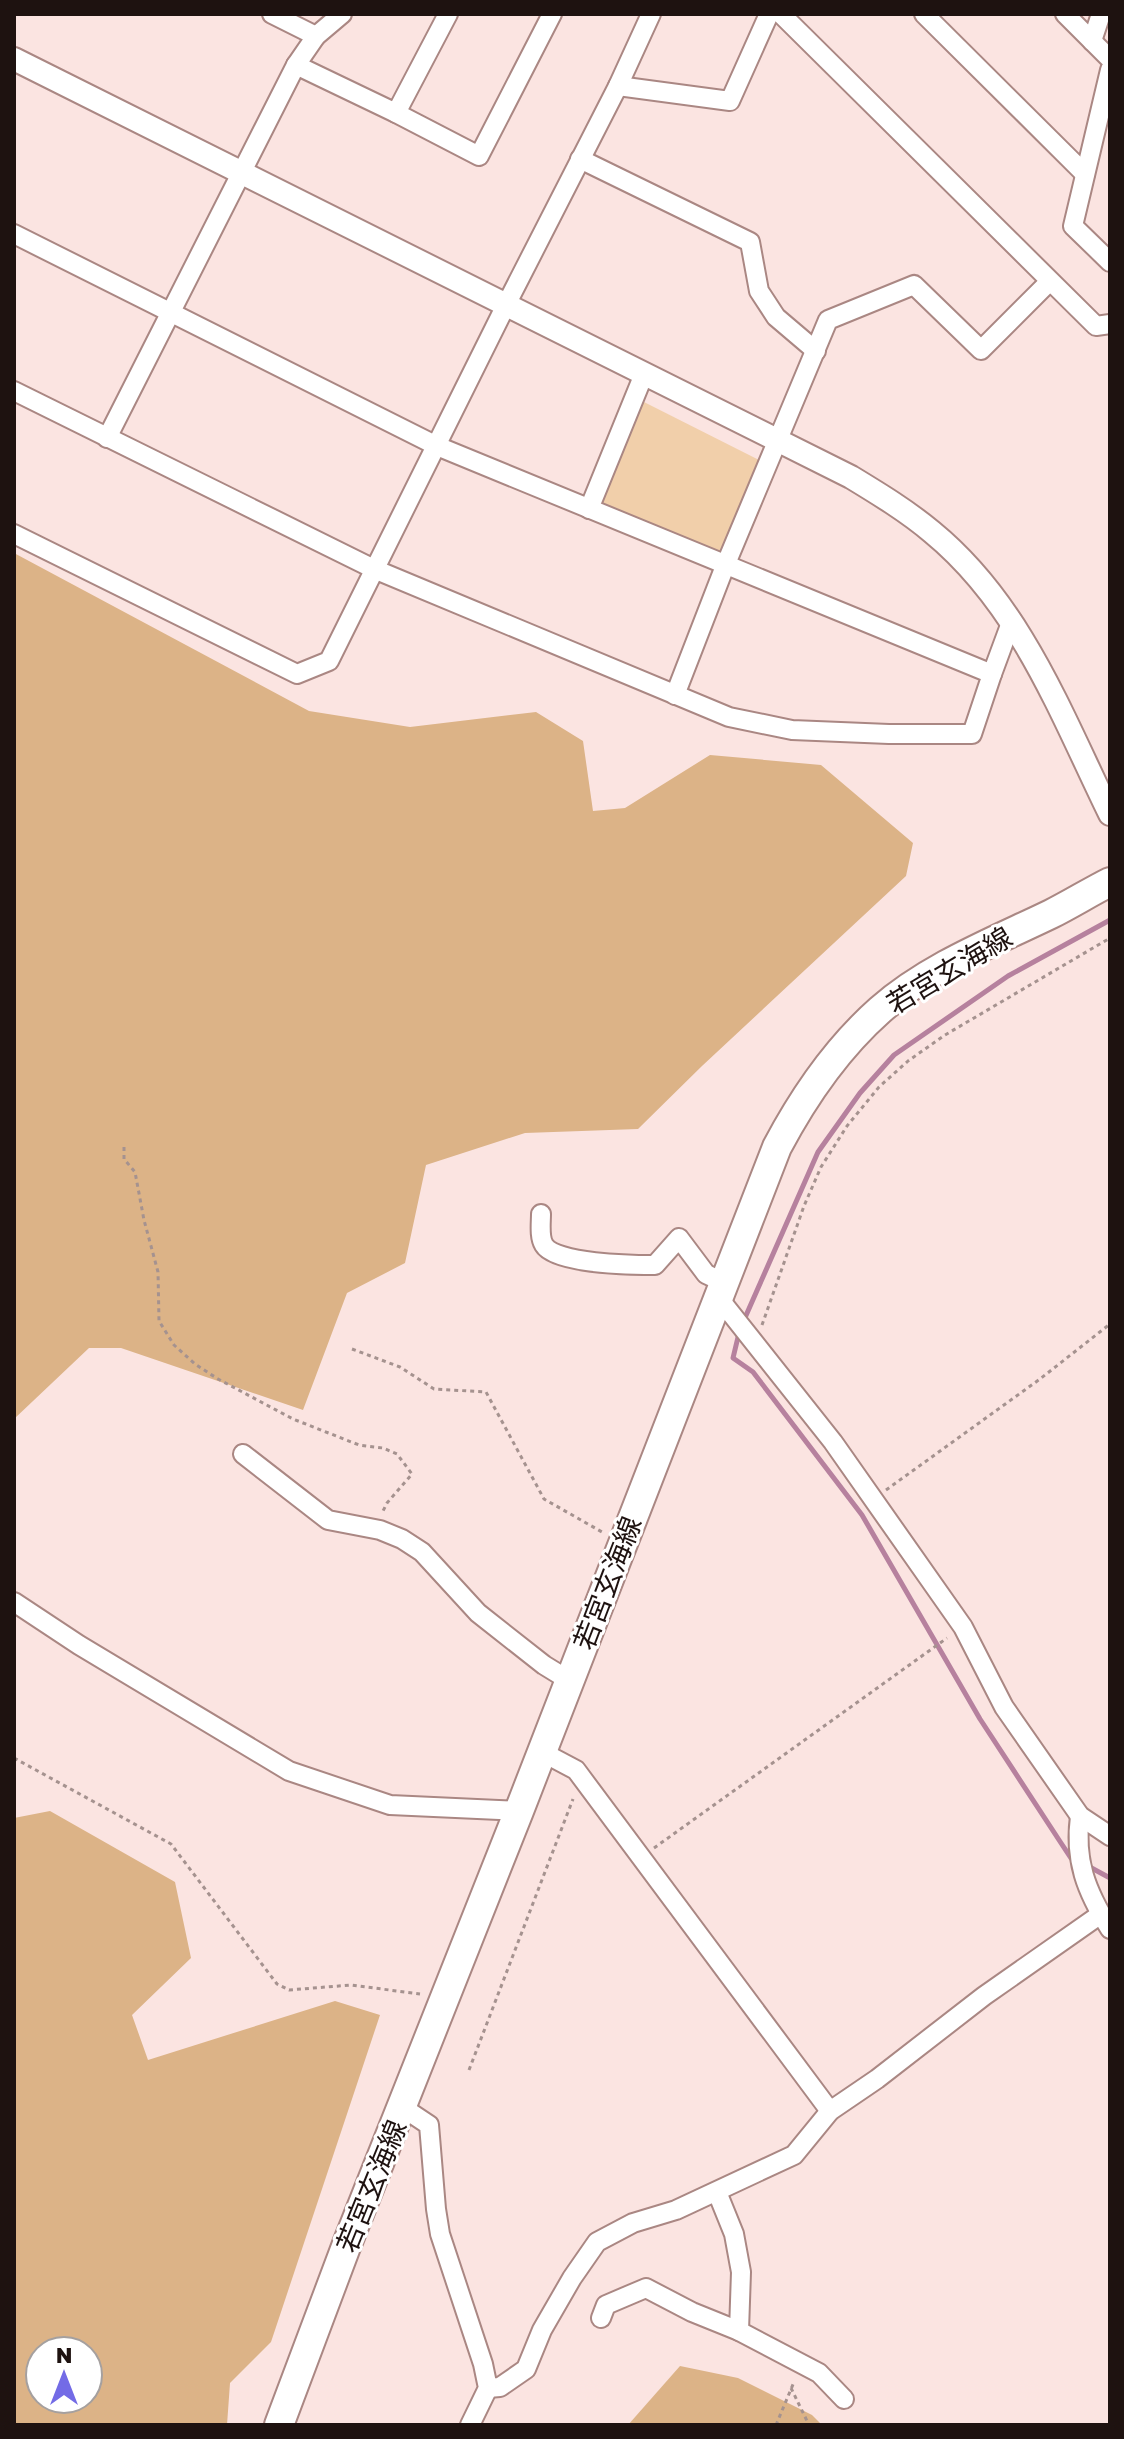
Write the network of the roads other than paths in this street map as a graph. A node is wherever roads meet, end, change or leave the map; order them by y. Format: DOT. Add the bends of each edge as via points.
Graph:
graph roads {
  1 [pos="272,14"];
  2 [pos="342,14"];
  3 [pos="448,14"];
  4 [pos="552,14"];
  5 [pos="651,14"];
  6 [pos="769,14"];
  7 [pos="781,14"];
  8 [pos="924,14"];
  9 [pos="1065,14"];
  10 [pos="1101,14"];
  11 [pos="316,36"];
  12 [pos="1092,41"];
  13 [pos="14,59"];
  14 [pos="1110,59"];
  15 [pos="296,65"];
  16 [pos="1110,70"];
  17 [pos="618,86"];
  18 [pos="396,113"];
  19 [pos="580,159"];
  20 [pos="241,173"];
  21 [pos="1085,174"];
  22 [pos="14,234"];
  23 [pos="1110,262"];
  24 [pos="1049,282"];
  25 [pos="506,305"];
  26 [pos="171,313"];
  27 [pos="1110,324"];
  28 [pos="816,351"];
  29 [pos="644,374"];
  30 [pos="14,391"];
  31 [pos="107,438"];
  32 [pos="777,441"];
  33 [pos="437,446"];
  34 [pos="589,509"];
  35 [pos="14,534"];
  36 [pos="725,566"];
  37 [pos="374,569"];
  38 [pos="1012,620"];
  39 [pos="992,674"];
  40 [pos="675,695"];
  41 [pos="1110,814"];
  42 [pos="1110,882"];
  43 [pos="541,1214"];
  44 [pos="720,1289"];
  45 [pos="243,1454"];
  46 [pos="14,1602"];
  47 [pos="570,1681"];
  48 [pos="542,1752"];
  49 [pos="519,1811"];
  50 [pos="1080,1816"];
  51 [pos="1110,1836"];
  52 [pos="1105,1921"];
  53 [pos="402,2107"];
  54 [pos="830,2111"];
  55 [pos="717,2192"];
  56 [pos="601,2318"];
  57 [pos="739,2331"];
  58 [pos="488,2388"];
  59 [pos="844,2399"];
  60 [pos="279,2425"];
  61 [pos="470,2425"];
  1 -- 11 [label="street"];
  2 -- 11 [label="street"];
  3 -- 18 [label="street"];
  4 -- 18 [label="street" via="479,156"];
  5 -- 17 [label="street"];
  6 -- 17 [label="street" via="730,101"];
  7 -- 24 [label="street"];
  8 -- 21 [label="street"];
  9 -- 12 [label="street"];
  10 -- 12 [label="street"];
  11 -- 15 [label="street"];
  12 -- 14 [label="street"];
  13 -- 20 [label="street"];
  15 -- 18 [label="street"];
  15 -- 20 [label="street"];
  16 -- 21 [label="street"];
  17 -- 19 [label="street"];
  19 -- 25 [label="street"];
  19 -- 28 [label="street" via="750,242 759,291 776,317"];
  20 -- 25 [label="street"];
  20 -- 26 [label="street"];
  21 -- 23 [label="street" via="1073,226"];
  22 -- 26 [label="street"];
  24 -- 27 [label="street" via="1096,326"];
  24 -- 28 [label="street" via="981,350 914,285 828,320"];
  25 -- 29 [label="street"];
  25 -- 33 [label="street"];
  26 -- 31 [label="street"];
  26 -- 33 [label="street"];
  28 -- 32 [label="street"];
  29 -- 32 [label="street"];
  29 -- 34 [label="street"];
  30 -- 31 [label="street"];
  31 -- 37 [label="street"];
  32 -- 36 [label="street"];
  32 -- 38 [label="street" via="851,477 909,514 956,554"];
  33 -- 34 [label="street"];
  33 -- 37 [label="street"];
  34 -- 36 [label="street"];
  35 -- 37 [label="street" via="297,674 329,661"];
  36 -- 39 [label="street"];
  36 -- 40 [label="street"];
  37 -- 40 [label="street"];
  38 -- 39 [label="street"];
  38 -- 41 [label="street"];
  39 -- 40 [label="street" via="972,734 792,730 729,717"];
  42 -- 44 [label="main road, 若宮玄海線" via="917,984 850,1039 782,1137"];
  43 -- 44 [label="street" via="542,1243 551,1254 655,1265 679,1238"];
  44 -- 47 [label="main road, 若宮玄海線"];
  44 -- 50 [label="street" via="963,1627 1004,1707"];
  45 -- 47 [label="street" via="328,1520 380,1530 422,1552 478,1613"];
  46 -- 49 [label="street" via="289,1771 390,1805"];
  47 -- 48 [label="main road, 若宮玄海線"];
  48 -- 49 [label="main road, 若宮玄海線"];
  48 -- 54 [label="street" via="576,1770"];
  49 -- 53 [label="main road, 若宮玄海線"];
  50 -- 51 [label="street"];
  50 -- 52 [label="street" via="1082,1875"];
  52 -- 54 [label="street" via="1076,1929"];
  53 -- 58 [label="street" via="429,2125 440,2234"];
  53 -- 60 [label="main road, 若宮玄海線"];
  54 -- 55 [label="street" via="794,2155"];
  55 -- 57 [label="street" via="734,2234 741,2272"];
  55 -- 58 [label="street" via="597,2242 542,2330 526,2369 500,2387"];
  56 -- 57 [label="street" via="606,2305 646,2288"];
  57 -- 59 [label="street" via="819,2373"];
  58 -- 61 [label="street"];
}
